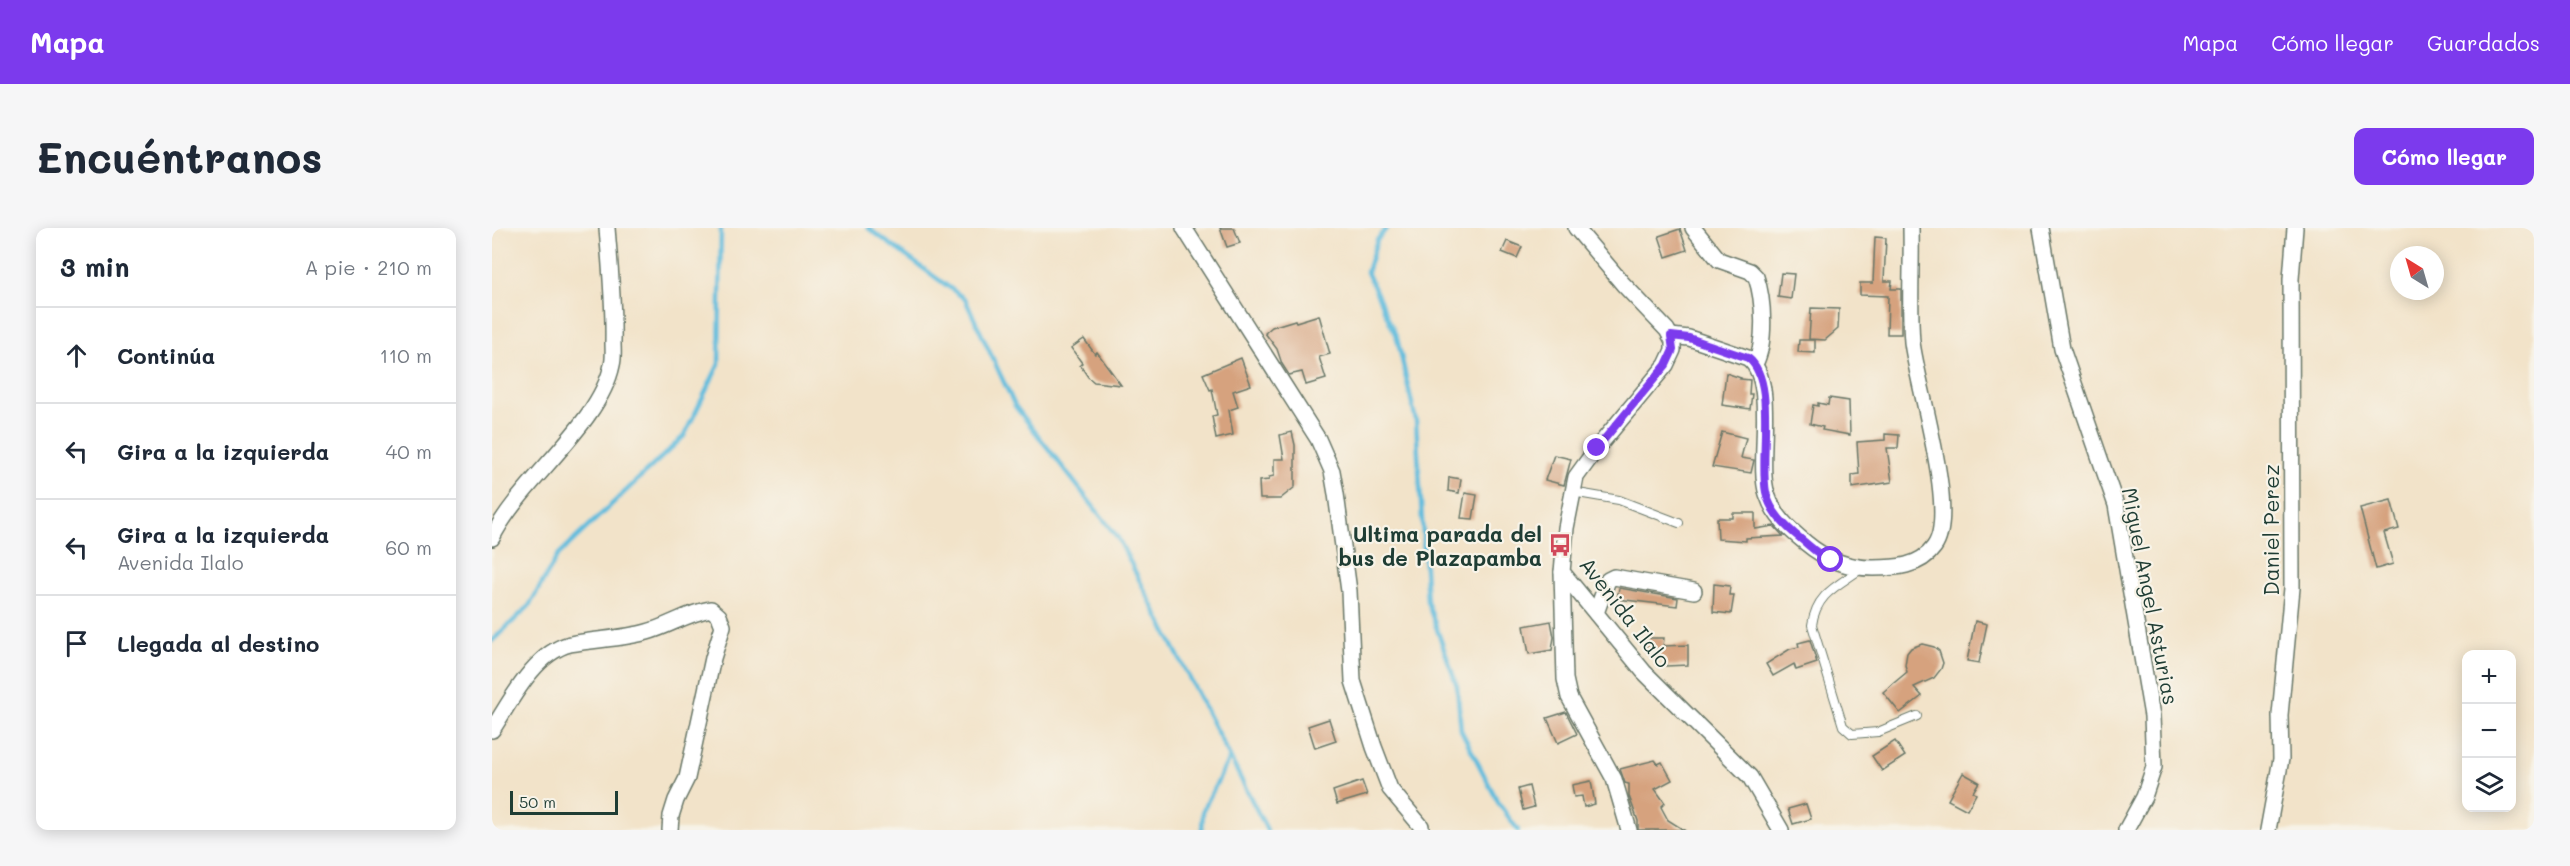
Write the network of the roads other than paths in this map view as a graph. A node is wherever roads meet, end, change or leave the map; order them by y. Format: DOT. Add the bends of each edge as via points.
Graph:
graph roads {
  1 [pos="607,228"];
  2 [pos="1184,228"];
  3 [pos="1576,228"];
  4 [pos="1693,228"];
  5 [pos="1911,228"];
  6 [pos="2041,228"];
  7 [pos="2295,228"];
  8 [pos="1671,336"];
  9 [pos="1755,364"];
  10 [pos="1572,492"];
  11 [pos="1679,523"];
  12 [pos="492,537"];
  13 [pos="1863,568"];
  14 [pos="1562,572"];
  15 [pos="1694,591"];
  16 [pos="1596,613"];
  17 [pos="1917,716"];
  18 [pos="492,730"];
  19 [pos="1421,826"];
  20 [pos="670,830"];
  21 [pos="1629,830"];
  22 [pos="1781,830"];
  23 [pos="2126,830"];
  24 [pos="2268,830"];
  1 -- 12 [label="street" via="614,317 612,366 590,412 539,472"];
  2 -- 19 [label="street" via="1318,439 1329,464 1349,591 1353,681 1390,789"];
  3 -- 8 [label="street"];
  4 -- 9 [label="street" via="1719,260 1756,277 1762,338"];
  5 -- 13 [label="street" via="1912,339 1940,481 1942,518 1934,548 1913,564"];
  6 -- 23 [label="street, Miguel Angel Asturias" via="2062,349 2116,505 2152,716 2154,767 2144,797"];
  7 -- 24 [label="street, Daniel Perez" via="2291,279 2292,588 2280,715 2281,759"];
  8 -- 9 [label="street" via="1689,338 1748,358"];
  8 -- 10 [label="street, Avenida Ilalo" via="1671,357 1582,467"];
  9 -- 13 [label="street" via="1763,398 1766,492 1777,514 1822,557"];
  10 -- 11 [label="lane" via="1619,500"];
  10 -- 14 [label="street, Avenida Ilalo"];
  13 -- 17 [label="lane" via="1823,596 1814,611 1812,626 1843,726 1852,734 1878,732"];
  14 -- 16 [label="street, Avenida Ilalo"];
  14 -- 21 [label="street" via="1569,697 1614,779"];
  15 -- 16 [label="street" via="1614,577 1608,580"];
  16 -- 22 [label="street, Avenida Ilalo" via="1644,672 1750,777"];
  18 -- 20 [label="street" via="549,652 568,645 647,632 711,609 723,627 687,778 676,800"];
}
